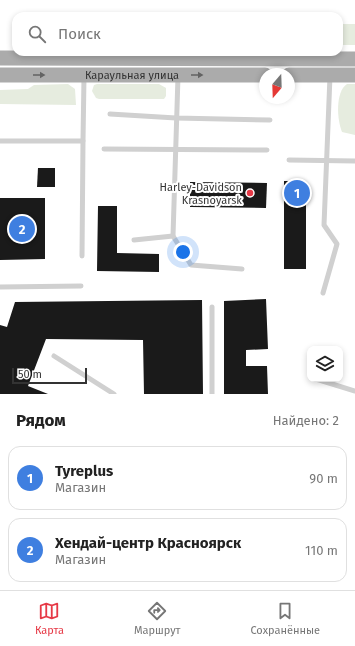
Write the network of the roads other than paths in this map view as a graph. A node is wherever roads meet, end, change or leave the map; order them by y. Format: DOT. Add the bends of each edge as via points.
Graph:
graph roads {
  1 [pos="0,58"];
  2 [pos="355,59"];
  3 [pos="0,75"];
  4 [pos="84,75"];
  5 [pos="178,75"];
  6 [pos="259,75"];
  7 [pos="295,75"];
  8 [pos="330,75"];
  9 [pos="355,75"];
  10 [pos="110,114"];
  11 [pos="176,118"];
  12 [pos="270,120"];
  13 [pos="0,141"];
  14 [pos="83,141"];
  15 [pos="104,149"];
  16 [pos="175,149"];
  17 [pos="267,150"];
  18 [pos="289,160"];
  19 [pos="325,161"];
  20 [pos="355,161"];
  21 [pos="174,236"];
  22 [pos="134,240"];
  23 [pos="82,256"];
  24 [pos="242,269"];
  25 [pos="81,286"];
  26 [pos="0,287"];
  27 [pos="323,293"];
  28 [pos="212,307"];
  29 [pos="54,356"];
  30 [pos="326,382"];
  31 [pos="355,391"];
  32 [pos="114,394"];
  33 [pos="212,394"];
  1 -- 2 [label="main road, Караульная улица"];
  3 -- 4 [label="main road, Караульная улица, one-way"];
  4 -- 5 [label="main road, Караульная улица"];
  4 -- 14 [label="lane"];
  5 -- 6 [label="main road, Караульная улица, one-way"];
  5 -- 11 [label="lane"];
  7 -- 8 [label="main road"];
  8 -- 9 [label="main road"];
  8 -- 19 [label="lane"];
  10 -- 11 [label="lane"];
  11 -- 12 [label="lane"];
  11 -- 16 [label="lane"];
  13 -- 14 [label="lane"];
  14 -- 23 [label="lane"];
  15 -- 16 [label="lane"];
  16 -- 17 [label="lane"];
  16 -- 21 [label="lane"];
  18 -- 19 [label="lane"];
  19 -- 20 [label="lane"];
  19 -- 27 [label="lane" via="324,225 337,244"];
  21 -- 22 [label="lane"];
  21 -- 24 [label="lane" via="191,265"];
  25 -- 26 [label="lane"];
  28 -- 33 [label="lane"];
  29 -- 32 [label="lane"];
  30 -- 31 [label="lane"];
}
